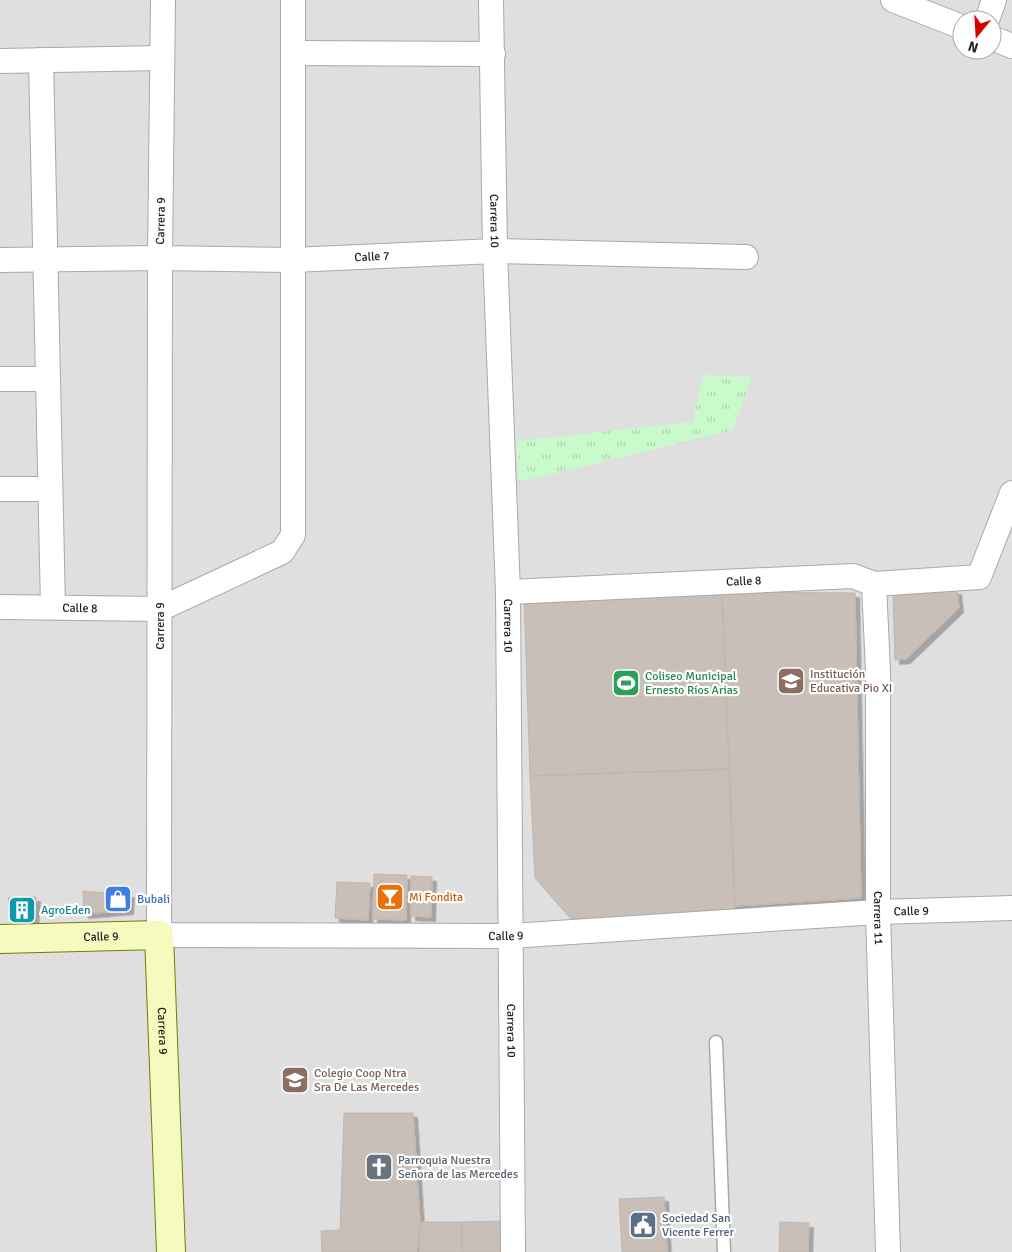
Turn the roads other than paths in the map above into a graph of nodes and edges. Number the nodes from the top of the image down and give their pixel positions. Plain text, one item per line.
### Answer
1 (163, 0) edge
2 (293, 0) edge
3 (491, 0) edge
4 (893, 0) edge
5 (952, 22) edge
6 (293, 53) junction
7 (493, 54) junction
8 (162, 58) junction
9 (42, 60) junction
10 (0, 61) edge
11 (496, 251) junction
12 (746, 257) dead end
13 (160, 258) junction
14 (0, 260) edge
15 (46, 260) junction
16 (292, 260) junction
17 (48, 378) junction
18 (0, 379) edge
19 (0, 489) edge
20 (50, 489) junction
21 (1012, 493) edge
22 (874, 584) junction
23 (508, 592) junction
24 (0, 607) edge
25 (53, 607) junction
26 (160, 609) junction
27 (1012, 908) edge
28 (878, 912) junction
29 (160, 935) junction
30 (511, 936) junction
31 (0, 939) edge
32 (716, 1042) dead end
33 (171, 1252) edge
34 (513, 1252) edge
35 (724, 1252) edge
36 (888, 1252) edge

1 - 8 street, Carrera 9
2 - 6 street
3 - 7 street, Carrera 10
4 - 5 street
6 - 7 street
6 - 16 street
7 - 11 street, Carrera 10
8 - 9 street
8 - 13 street, Carrera 9
9 - 10 street
9 - 15 street
11 - 12 street, Calle 7
11 - 16 street, Calle 7
11 - 23 street, Carrera 10
13 - 15 street, Calle 7
13 - 16 street, Calle 7
13 - 26 street, Carrera 9
14 - 15 street, Calle 7
15 - 17 street
16 - 26 street
17 - 18 street
17 - 20 street
19 - 20 street
20 - 25 street
21 - 22 street, Calle 8
22 - 23 street, Calle 8
22 - 28 street, Carrera 11
23 - 30 street, Carrera 10
24 - 25 street, Calle 8
25 - 26 street, Calle 8
26 - 29 street, Carrera 9
27 - 28 street, Calle 9
28 - 30 street, Calle 9
28 - 36 street, Carrera 11
29 - 30 street, Calle 9
29 - 31 main road, Calle 9
29 - 33 main road, Carrera 9
30 - 34 street, Carrera 10
32 - 35 lane

